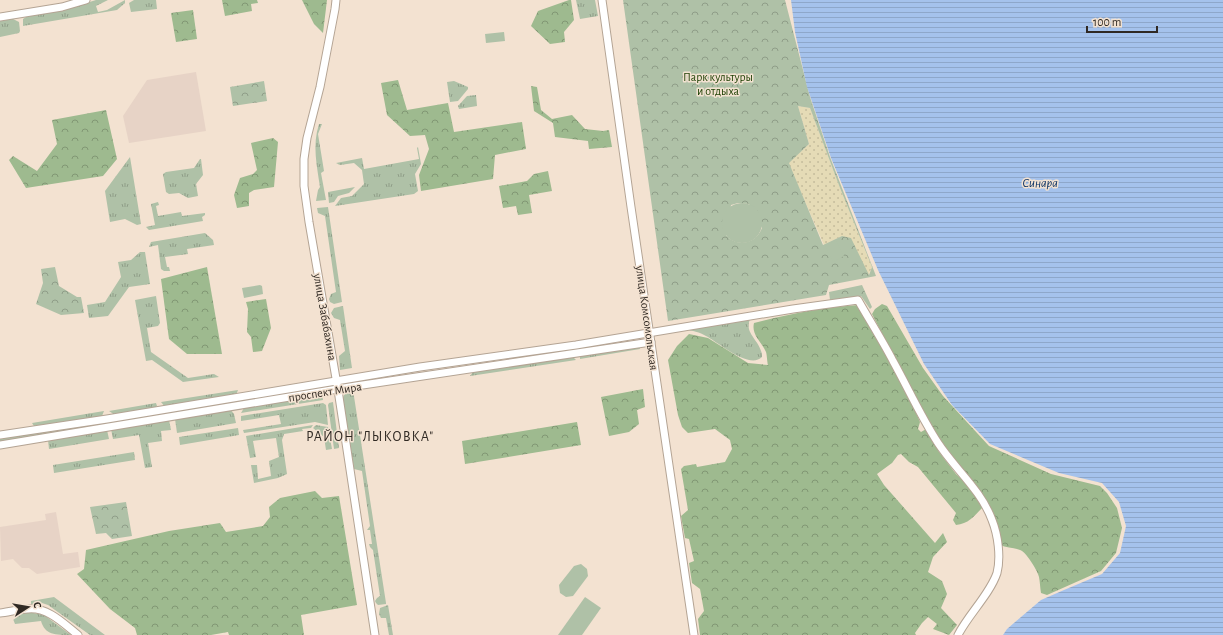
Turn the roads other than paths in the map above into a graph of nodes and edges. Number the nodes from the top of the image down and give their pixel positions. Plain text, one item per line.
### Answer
1 (86, 0) edge
2 (336, 0) edge
3 (602, 0) edge
4 (0, 17) edge
5 (650, 333) junction
6 (651, 342) junction
7 (576, 345) junction
8 (577, 353) junction
9 (478, 358) junction
10 (420, 368) junction
11 (480, 368) junction
12 (422, 376) junction
13 (336, 381) junction
14 (338, 390) junction
15 (107, 419) junction
16 (109, 427) junction
17 (0, 435) edge
18 (0, 445) edge
19 (0, 613) edge
20 (78, 635) edge
21 (375, 635) edge
22 (694, 635) edge
23 (958, 635) edge

1 - 4 street
2 - 13 street, улица Забабахина
3 - 5 street, улица Комсомольская
5 - 6 street, улица Комсомольская
5 - 7 street, проспект Мира
5 - 23 street, проспект Мира
6 - 8 street, проспект Мира
6 - 22 street, улица Комсомольская
7 - 8 street
7 - 9 street, проспект Мира
8 - 11 street, проспект Мира
9 - 10 street, проспект Мира
9 - 11 street
10 - 12 street
10 - 13 street, проспект Мира
11 - 12 street, проспект Мира
12 - 14 street, проспект Мира
13 - 14 street, улица Забабахина
13 - 15 street, проспект Мира
14 - 16 street, проспект Мира
14 - 21 street, улица Забабахина
15 - 16 street
15 - 17 street, проспект Мира
16 - 18 street, проспект Мира
19 - 20 street

